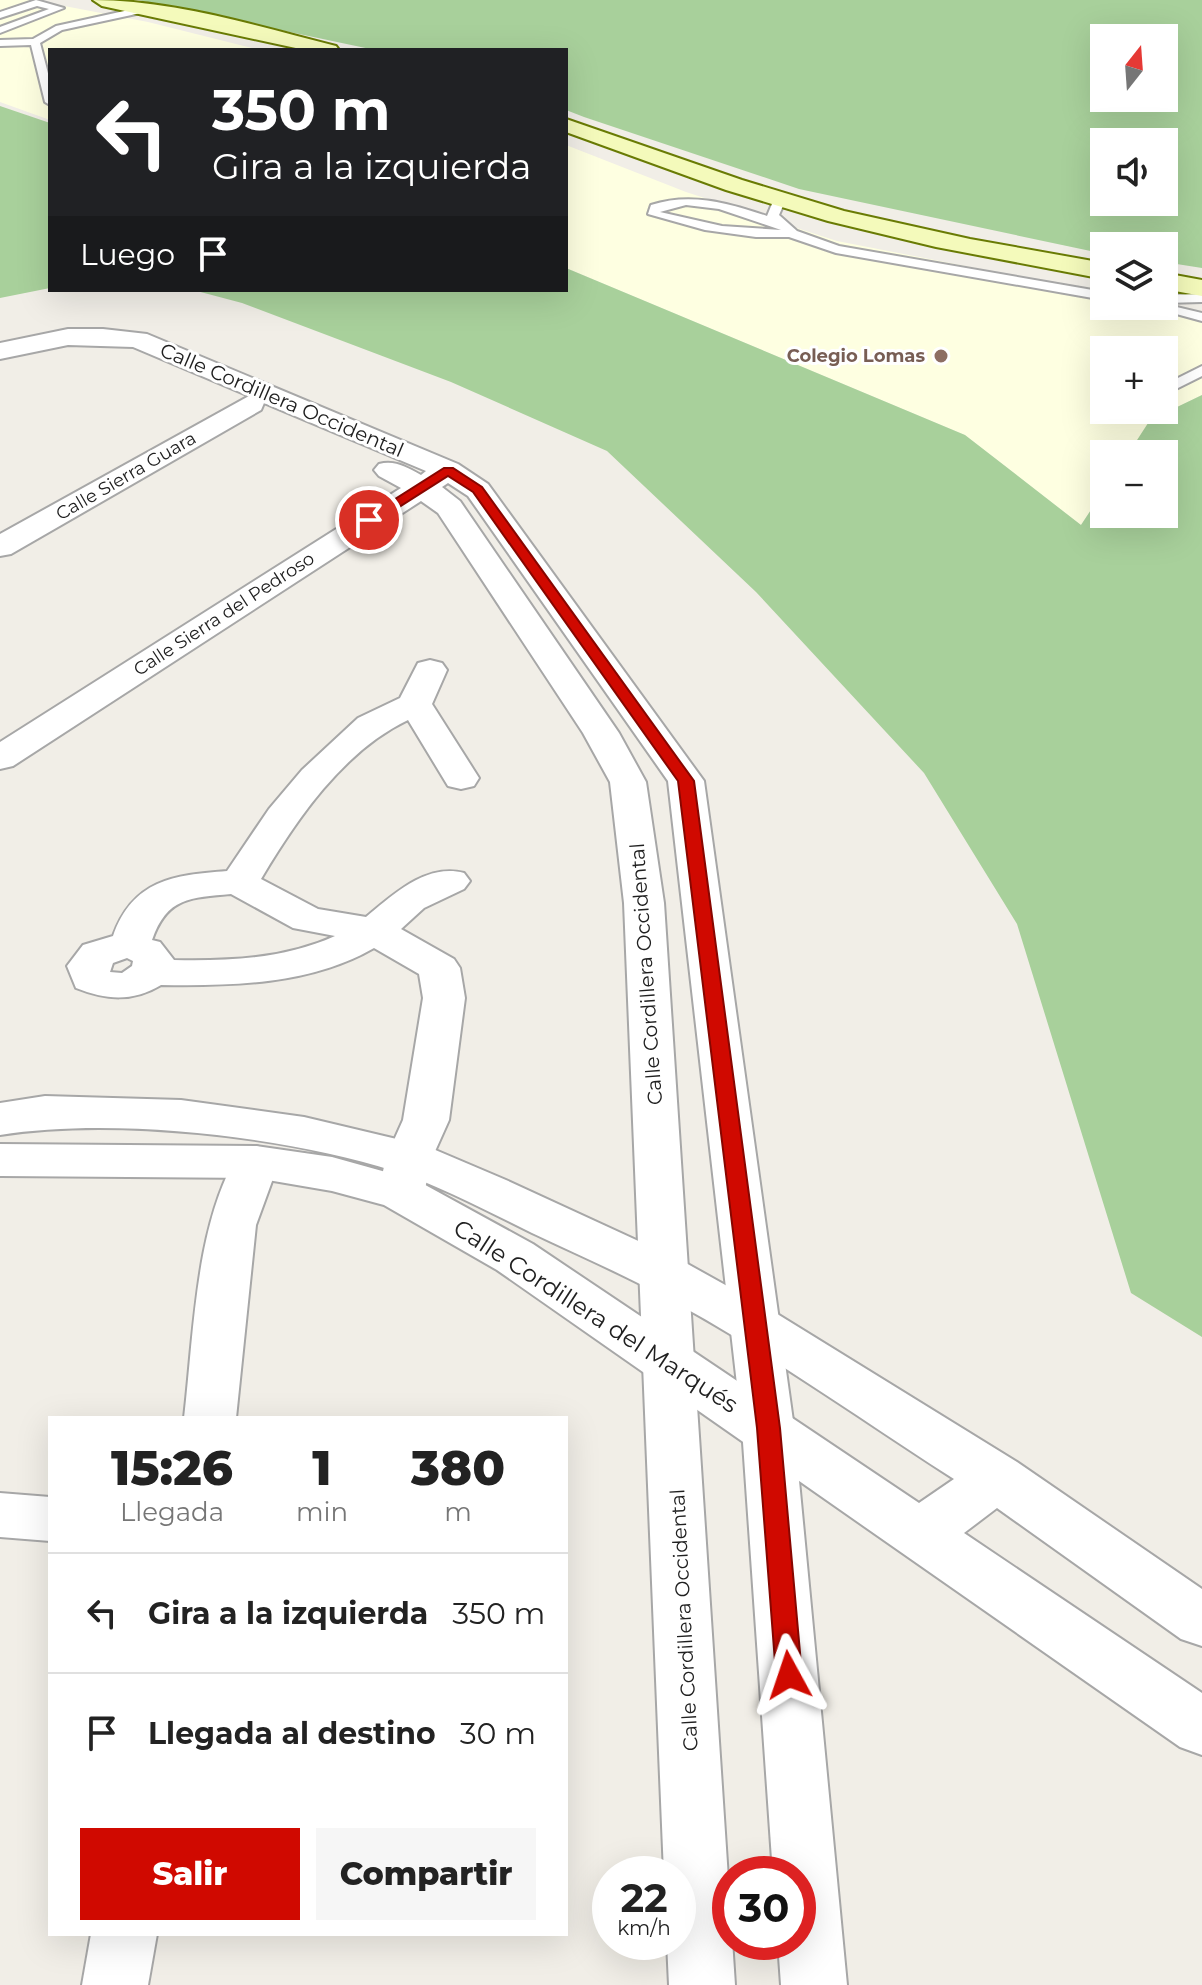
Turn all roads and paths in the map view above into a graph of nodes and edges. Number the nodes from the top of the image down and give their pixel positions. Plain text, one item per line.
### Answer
1 (23, 0) edge
2 (102, 0) edge
3 (36, 3) junction
4 (147, 9) junction
5 (0, 15) edge
6 (0, 30) edge
7 (38, 40) junction
8 (0, 43) edge
9 (320, 48) edge
10 (48, 92) edge
11 (568, 126) edge
12 (780, 199) junction
13 (787, 229) junction
14 (1090, 268) edge
15 (1178, 284) edge
16 (1202, 288) edge
17 (1090, 294) edge
18 (1202, 298) edge
19 (1178, 299) edge
20 (1178, 312) edge
21 (1202, 317) edge
22 (0, 351) edge
23 (1202, 370) edge
24 (26, 371) dead end
25 (1178, 383) edge
26 (251, 404) junction
27 (435, 478) junction
28 (0, 547) edge
29 (0, 758) edge
30 (461, 778) dead end
31 (686, 781) junction
32 (628, 782) junction
33 (240, 881) junction
34 (450, 881) dead end
35 (374, 931) junction
36 (0, 1119) edge
37 (0, 1160) edge
38 (256, 1162) junction
39 (405, 1175) junction
40 (666, 1275) junction
41 (755, 1326) junction
42 (671, 1366) junction
43 (210, 1416) edge
44 (768, 1428) junction
45 (997, 1478) junction
46 (0, 1515) edge
47 (48, 1519) edge
48 (921, 1533) junction
49 (1202, 1621) edge
50 (1202, 1727) edge
51 (124, 1936) edge
52 (115, 1985) edge
53 (702, 1985) edge
54 (814, 1985) edge

1 - 3 lane
2 - 4 main road
3 - 5 lane
3 - 6 lane
4 - 7 lane
4 - 9 main road
6 - 7 lane
7 - 8 lane
7 - 10 lane
11 - 12 main road
12 - 13 lane
12 - 14 main road
13 - 13 lane
13 - 17 lane
15 - 16 main road
18 - 19 lane
20 - 21 lane
22 - 27 street, Calle Cordillera Occidental
23 - 25 lane
24 - 26 street, Calle Cordillera Occidental
26 - 27 street, Calle Cordillera Occidental
26 - 28 street, Calle Sierra Guara
27 - 29 street, Calle Sierra del Pedroso
27 - 31 street, Calle Cordillera Occidental
27 - 32 street, Calle Cordillera Occidental
30 - 33 street
31 - 32 street
31 - 41 street, Calle Cordillera Occidental
32 - 40 street, Calle Cordillera Occidental
33 - 35 street
33 - 35 street
34 - 35 street
35 - 39 street
36 - 39 street, Calle Cordillera del Marqués
37 - 38 street, Calle Cordillera del Marqués
38 - 39 street, Calle Cordillera del Marqués
38 - 43 street
39 - 40 street, Calle Cordillera del Marqués
39 - 42 street, Calle Cordillera del Marqués
40 - 41 street, Calle Cordillera del Marqués
40 - 42 street, Calle Cordillera Occidental
41 - 44 street, Calle Cordillera Occidental
41 - 45 street, Calle Cordillera del Marqués
42 - 44 street, Calle Cordillera del Marqués
42 - 53 street, Calle Cordillera Occidental
44 - 48 street, Calle Cordillera del Marqués
44 - 54 street, Calle Cordillera Occidental
45 - 48 street
45 - 49 street, Calle Cordillera del Marqués
46 - 47 street
48 - 50 street, Calle Cordillera del Marqués
51 - 52 street

